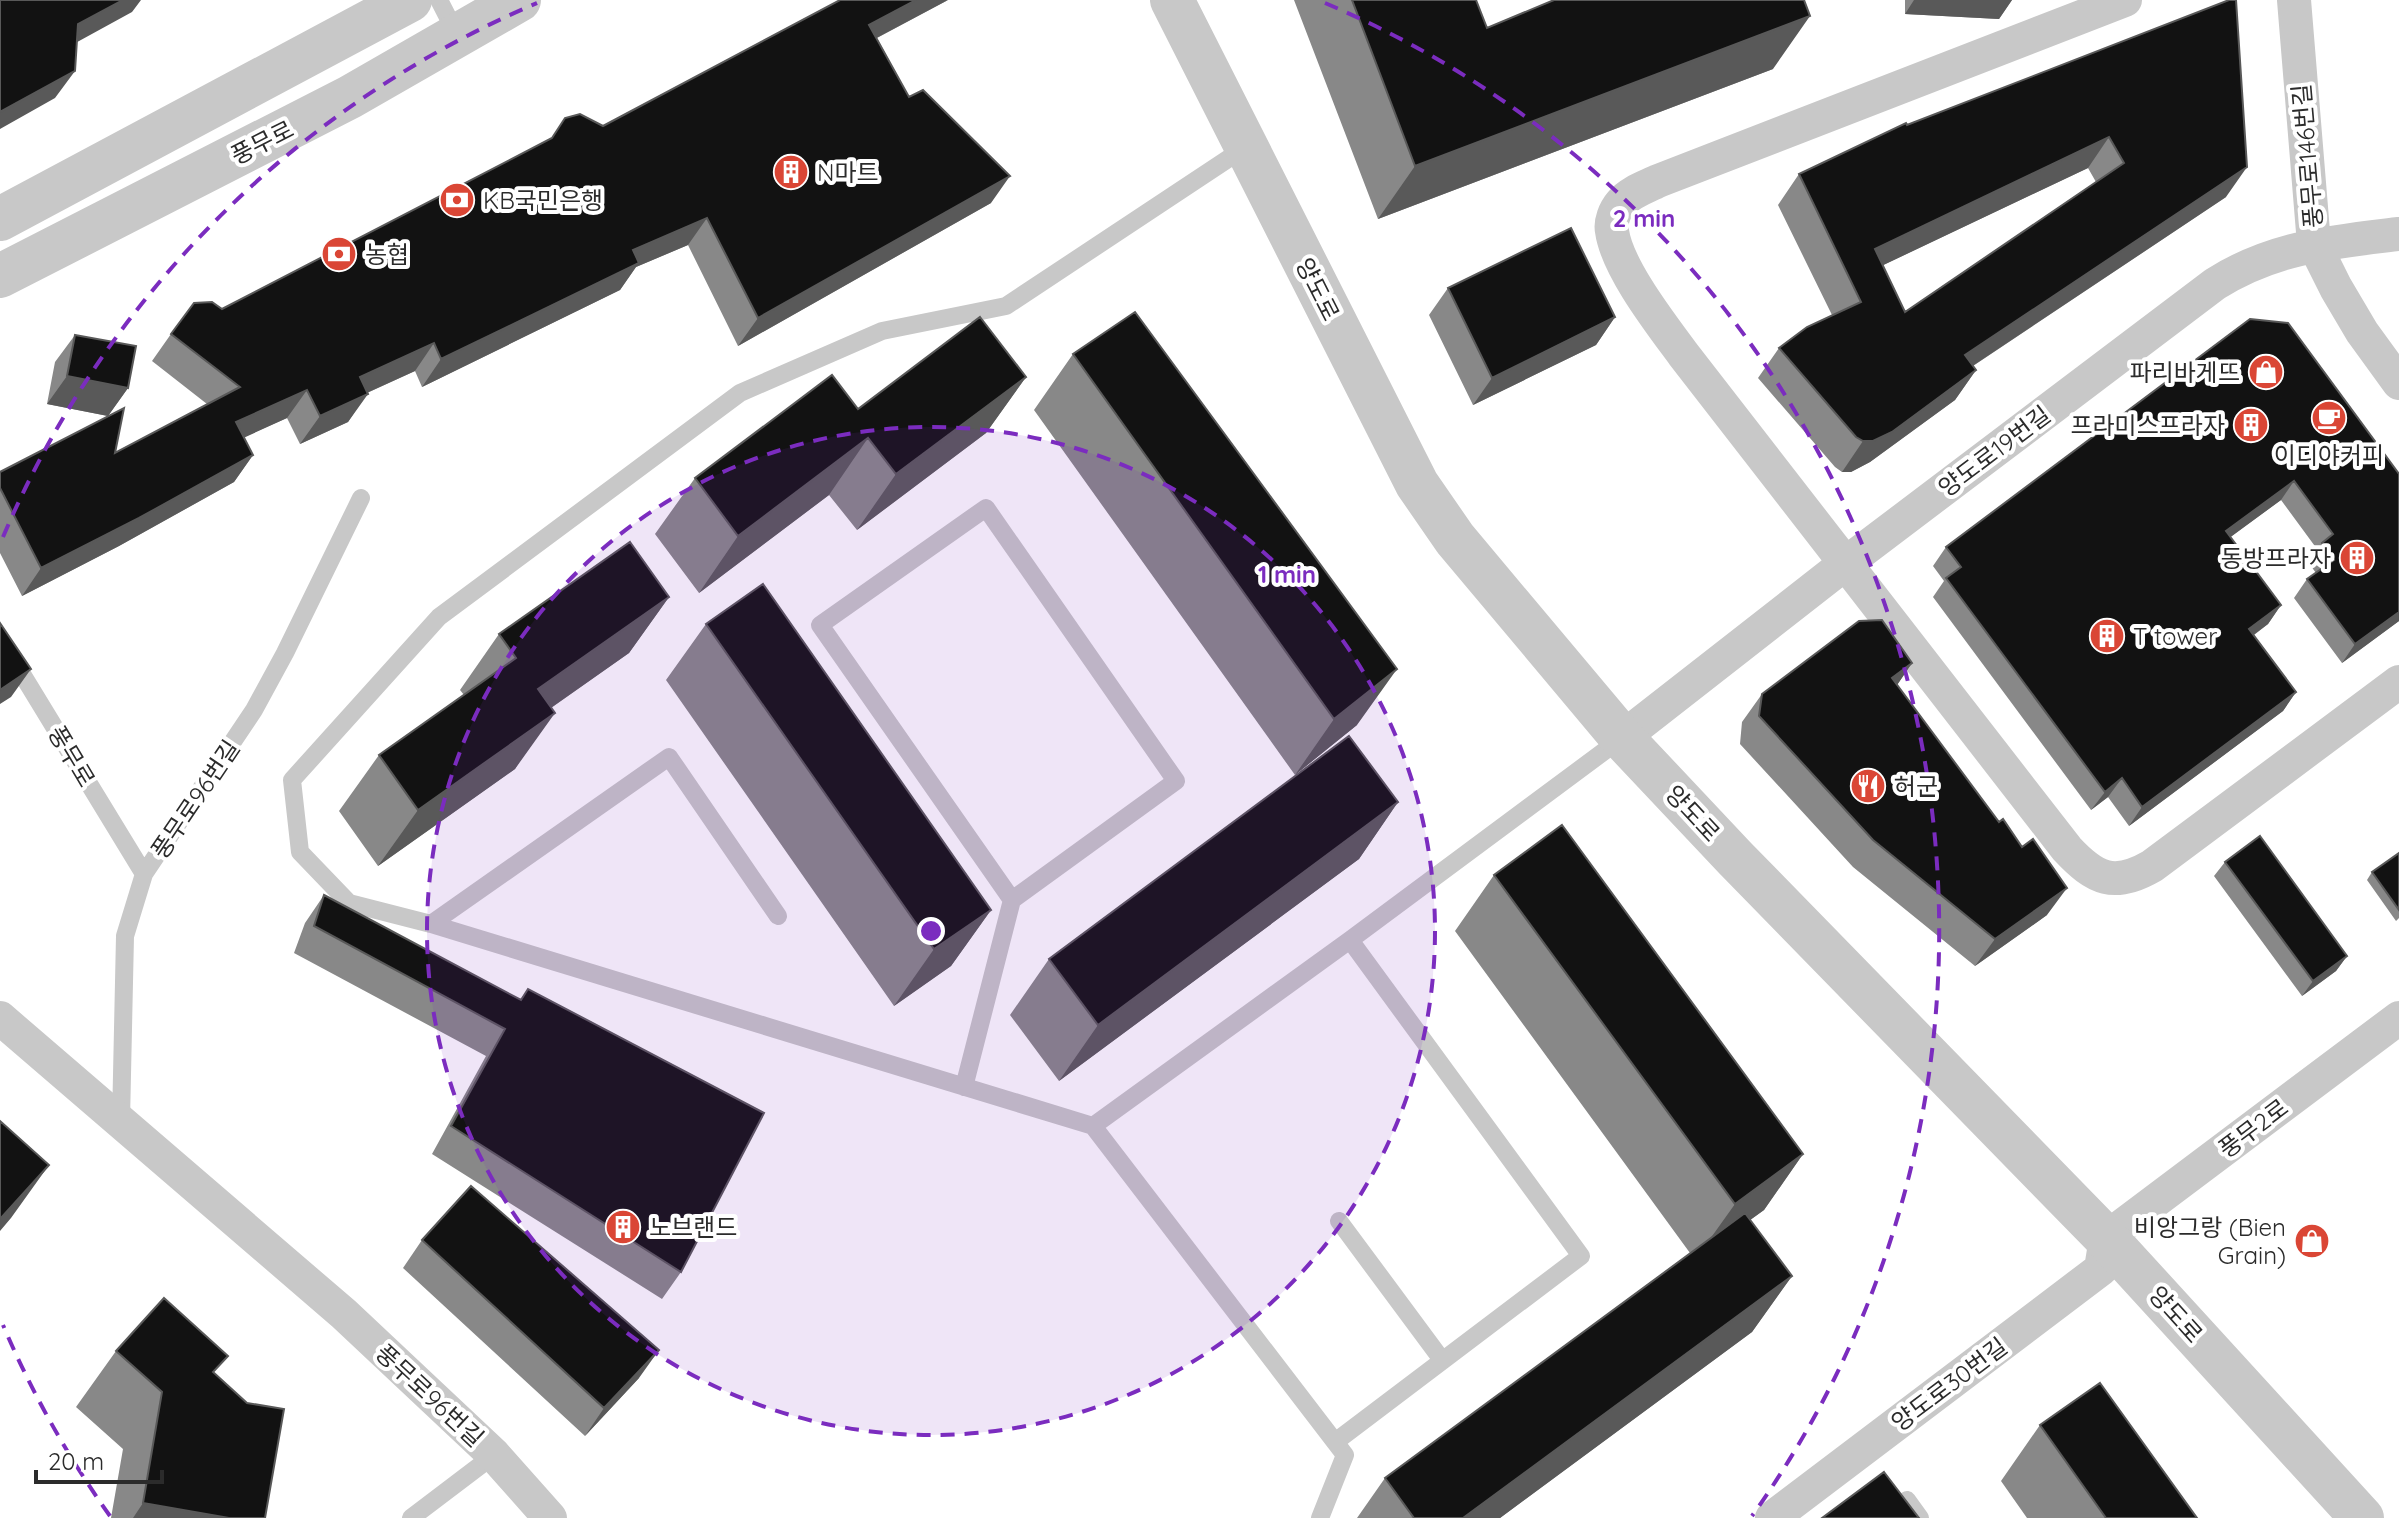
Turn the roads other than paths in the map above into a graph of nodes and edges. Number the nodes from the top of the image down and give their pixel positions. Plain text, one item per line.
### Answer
1 (410, 0) edge
2 (519, 0) edge
3 (1145, 0) edge
4 (1172, 0) edge
5 (2125, 0) edge
6 (2294, 0) edge
7 (448, 18) edge
8 (1235, 154) junction
9 (0, 219) edge
10 (2399, 234) edge
11 (2314, 244) junction
12 (0, 276) edge
13 (2399, 383) edge
14 (361, 498) dead end
15 (1846, 563) junction
16 (0, 638) edge
17 (2399, 682) edge
18 (1613, 745) junction
19 (144, 874) junction
20 (1012, 900) junction
21 (778, 916) dead end
22 (431, 924) junction
23 (1350, 940) junction
24 (0, 1018) edge
25 (2399, 1018) edge
26 (964, 1087) junction
27 (121, 1124) junction
28 (1093, 1126) junction
29 (1339, 1221) dead end
30 (2104, 1253) junction
31 (1442, 1360) junction
32 (1335, 1442) junction
33 (494, 1455) junction
34 (1907, 1500) edge
35 (411, 1518) edge
36 (550, 1518) edge
37 (1320, 1518) edge
38 (1772, 1518) edge
39 (1920, 1518) edge
40 (2325, 1518) edge
41 (2362, 1518) edge

1 - 9 street
2 - 7 street, 풍무로
3 - 8 street, 양도로
4 - 8 street, 양도로
5 - 15 street
6 - 11 street, 풍무로146번길
7 - 12 street, 풍무로
8 - 18 street, 양도로
8 - 22 lane
10 - 11 street, 양도로19번길
11 - 13 street, 풍무로146번길
11 - 15 street, 양도로19번길
14 - 19 lane, 풍무로96번길
15 - 17 street
15 - 18 street, 양도로19번길
16 - 19 lane, 풍무로
18 - 23 lane
18 - 30 street, 양도로
19 - 27 lane, 풍무로96번길
20 - 20 lane
20 - 26 lane
21 - 22 lane
22 - 26 lane
23 - 28 lane
23 - 31 lane
24 - 27 street, 풍무로96번길
25 - 30 street, 풍무2로
26 - 28 lane
27 - 33 street, 풍무로96번길
28 - 32 lane
29 - 31 lane
30 - 38 street, 양도로30번길
30 - 40 street, 양도로
30 - 41 street, 양도로
31 - 32 lane
32 - 37 lane
33 - 35 lane
33 - 36 street, 풍무로96번길
34 - 39 lane

